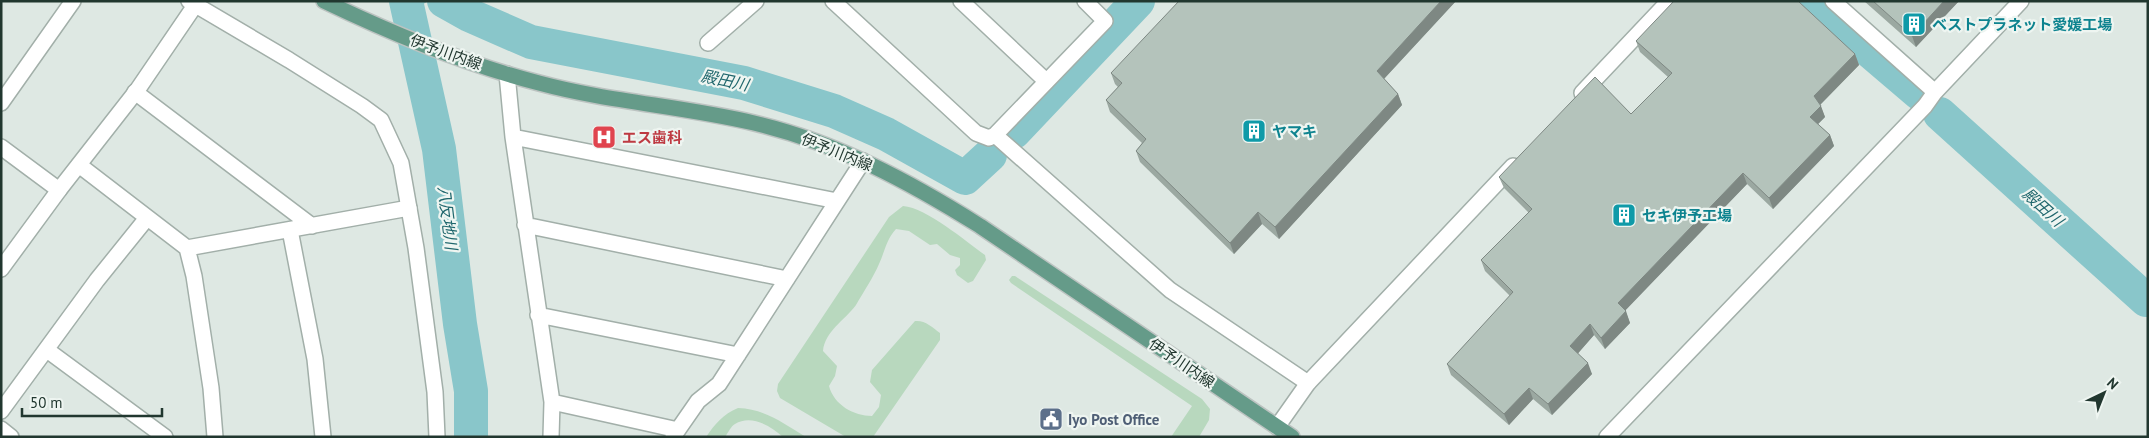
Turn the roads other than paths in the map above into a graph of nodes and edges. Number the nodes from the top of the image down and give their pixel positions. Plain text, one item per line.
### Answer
1 (73, 1) edge
2 (324, 1) edge
3 (756, 1) edge
4 (833, 1) edge
5 (961, 1) edge
6 (1085, 1) edge
7 (1669, 1) edge
8 (1832, 1) edge
9 (2020, 1) edge
10 (193, 2) edge
11 (708, 43) dead end
12 (507, 74) junction
13 (1046, 81) junction
14 (135, 92) junction
15 (1935, 92) junction
16 (1574, 102) edge
17 (1, 103) edge
18 (995, 135) junction
19 (512, 137) junction
20 (1, 147) edge
21 (1526, 152) edge
22 (863, 162) junction
23 (79, 165) junction
24 (59, 190) junction
25 (837, 201) junction
26 (409, 208) junction
27 (147, 218) junction
28 (525, 225) junction
29 (312, 226) junction
30 (290, 230) junction
31 (187, 248) junction
32 (1, 269) edge
33 (787, 279) junction
34 (538, 315) junction
35 (47, 350) junction
36 (738, 355) junction
37 (1308, 382) junction
38 (552, 402) junction
39 (1, 411) edge
40 (1277, 427) junction
41 (1, 429) edge
42 (676, 433) edge
43 (12, 437) edge
44 (164, 437) edge
45 (215, 437) edge
46 (323, 437) edge
47 (437, 437) edge
48 (551, 437) edge
49 (1292, 437) edge
50 (1607, 437) edge

1 - 17 street
2 - 12 main road, 伊予川内線
3 - 11 street
4 - 18 street
5 - 13 street
6 - 13 street
7 - 16 street
8 - 15 street
9 - 15 street
10 - 14 street
10 - 26 street
12 - 19 street
12 - 22 main road, 伊予川内線
13 - 18 street
14 - 23 street
14 - 29 street
15 - 50 street
18 - 37 street
19 - 25 street
19 - 28 street
20 - 24 street
21 - 37 street
22 - 25 street
22 - 40 main road, 伊予川内線
23 - 24 street
23 - 27 street
24 - 32 street
25 - 33 street
26 - 29 street
26 - 47 street
27 - 31 street
27 - 35 street
28 - 33 street
28 - 34 street
29 - 30 street
30 - 31 street
30 - 46 street
31 - 45 street
33 - 36 street
34 - 36 street
34 - 38 street
35 - 39 street
35 - 44 street
36 - 42 street
37 - 40 street
38 - 42 street
38 - 48 street
40 - 49 main road, 伊予川内線
41 - 43 street

